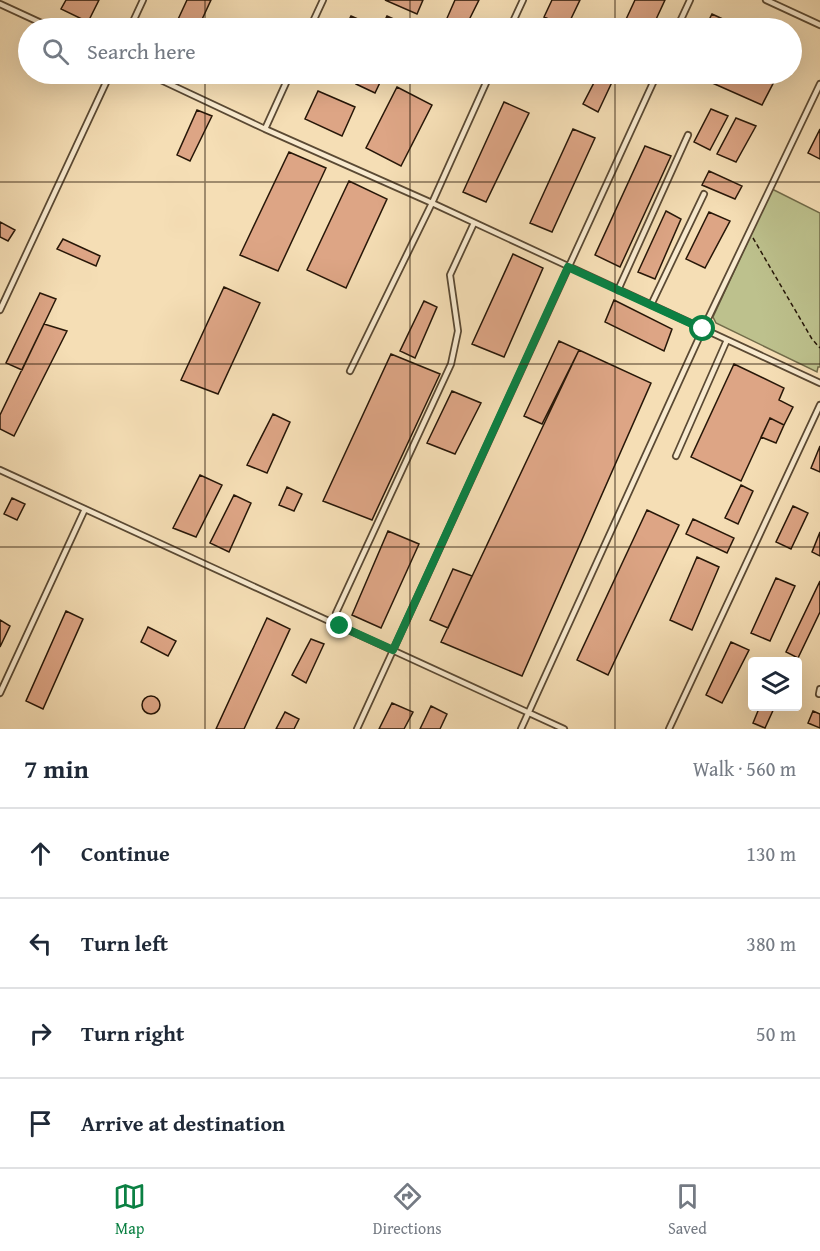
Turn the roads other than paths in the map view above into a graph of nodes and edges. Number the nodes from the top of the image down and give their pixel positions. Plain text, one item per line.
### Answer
1 (143, 0) edge
2 (323, 0) edge
3 (523, 0) edge
4 (690, 0) edge
5 (766, 0) edge
6 (0, 4) edge
7 (30, 18) edge
8 (135, 18) edge
9 (315, 18) edge
10 (515, 18) edge
11 (682, 18) edge
12 (820, 25) edge
13 (105, 84) edge
14 (169, 84) edge
15 (285, 84) edge
16 (486, 84) edge
17 (652, 84) edge
18 (820, 84) edge
19 (265, 129) junction
20 (688, 135) dead end
21 (704, 194) dead end
22 (432, 203) junction
23 (474, 223) junction
24 (568, 267) junction
25 (618, 290) junction
26 (651, 305) junction
27 (0, 310) edge
28 (703, 329) junction
29 (727, 340) junction
30 (350, 371) dead end
31 (820, 383) edge
32 (820, 405) edge
33 (676, 456) dead end
34 (0, 470) edge
35 (85, 509) junction
36 (336, 612) dead end
37 (393, 650) junction
38 (0, 693) edge
39 (529, 713) junction
40 (357, 729) edge
41 (521, 729) edge
42 (564, 729) edge
43 (669, 729) edge

1 - 8 lane
2 - 9 lane
3 - 10 lane
4 - 11 lane
5 - 12 lane
6 - 7 lane
13 - 27 lane
14 - 19 lane
15 - 19 lane
16 - 22 lane
17 - 24 lane
18 - 28 lane
19 - 22 lane
20 - 25 lane
21 - 26 lane
22 - 23 lane
22 - 30 lane
23 - 24 lane
23 - 36 lane
24 - 25 lane
24 - 37 lane
25 - 26 lane
26 - 28 lane
28 - 29 lane
28 - 39 lane
29 - 31 lane
29 - 33 lane
32 - 43 lane
34 - 35 lane
35 - 37 lane
35 - 38 lane
37 - 39 lane
37 - 40 lane
39 - 41 lane
39 - 42 lane

